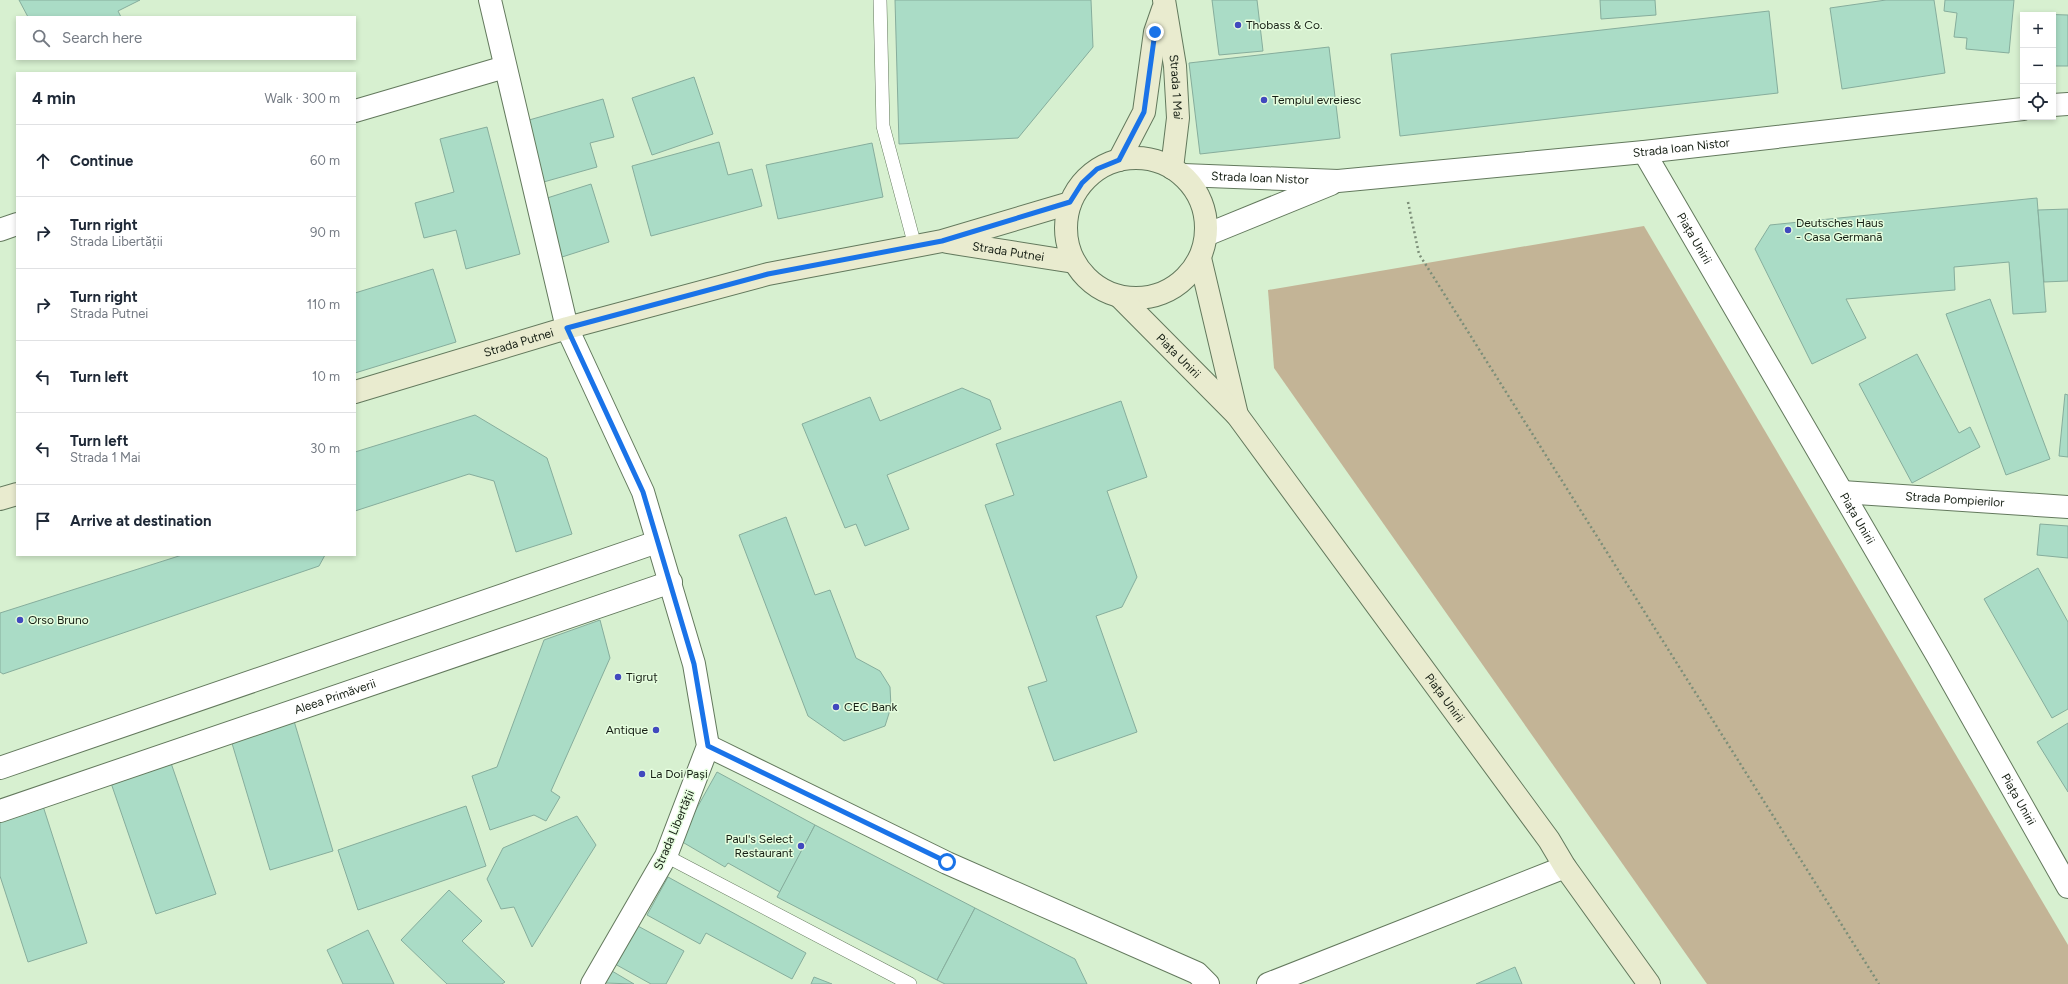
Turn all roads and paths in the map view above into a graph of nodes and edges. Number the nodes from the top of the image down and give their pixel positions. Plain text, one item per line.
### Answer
1 (490, 0) edge
2 (880, 0) edge
3 (1164, 3) edge
4 (505, 67) junction
5 (2068, 104) edge
6 (2056, 105) edge
7 (2020, 109) edge
8 (356, 111) edge
9 (1644, 152) junction
10 (1119, 160) junction
11 (1177, 172) junction
12 (1402, 174) junction
13 (1338, 181) junction
14 (1070, 202) junction
15 (16, 224) edge
16 (0, 230) edge
17 (1206, 235) junction
18 (942, 241) junction
19 (915, 246) junction
20 (1200, 258) junction
21 (1074, 262) junction
22 (1120, 297) junction
23 (567, 328) junction
24 (356, 392) edge
25 (1237, 415) junction
26 (1842, 492) junction
27 (16, 494) edge
28 (0, 499) edge
29 (2068, 507) edge
30 (657, 542) junction
31 (671, 582) junction
32 (708, 746) junction
33 (0, 768) edge
34 (0, 811) edge
35 (666, 856) junction
36 (1565, 867) junction
37 (2068, 887) edge
38 (592, 984) edge
39 (910, 984) edge
40 (1208, 984) edge
41 (1268, 984) edge
42 (1649, 984) edge
43 (1879, 984) edge

1 - 4 street
2 - 19 lane
3 - 10 main road, Strada 1 Mai
3 - 11 main road, Strada 1 Mai
4 - 8 street
4 - 23 street
5 - 6 street
7 - 9 street, Strada Ioan Nistor
9 - 12 street, Strada Ioan Nistor
9 - 26 street, Piața Unirii
10 - 11 main road
10 - 14 main road
11 - 13 street, Strada Ioan Nistor
11 - 17 main road
12 - 13 street, Strada Ioan Nistor
12 - 43 path
13 - 17 street, Strada Ioan Nistor
14 - 18 main road, Strada Putnei
14 - 21 main road
15 - 16 street
17 - 20 main road
18 - 19 main road, Strada Putnei
18 - 21 main road, Strada Putnei
19 - 23 main road, Strada Putnei
20 - 22 main road
20 - 25 main road, Piața Unirii
21 - 22 main road
22 - 25 main road, Piața Unirii
23 - 24 main road, Strada Putnei
23 - 30 street
25 - 36 main road, Piața Unirii
26 - 29 street, Strada Pompierilor
26 - 37 street, Piața Unirii
27 - 28 main road
30 - 31 street
30 - 33 street
31 - 32 street
31 - 34 street, Aleea Primăverii
32 - 35 street, Strada Libertății
32 - 40 street
35 - 38 street, Strada Libertății
35 - 39 lane
36 - 41 street
36 - 42 main road, Piața Unirii

